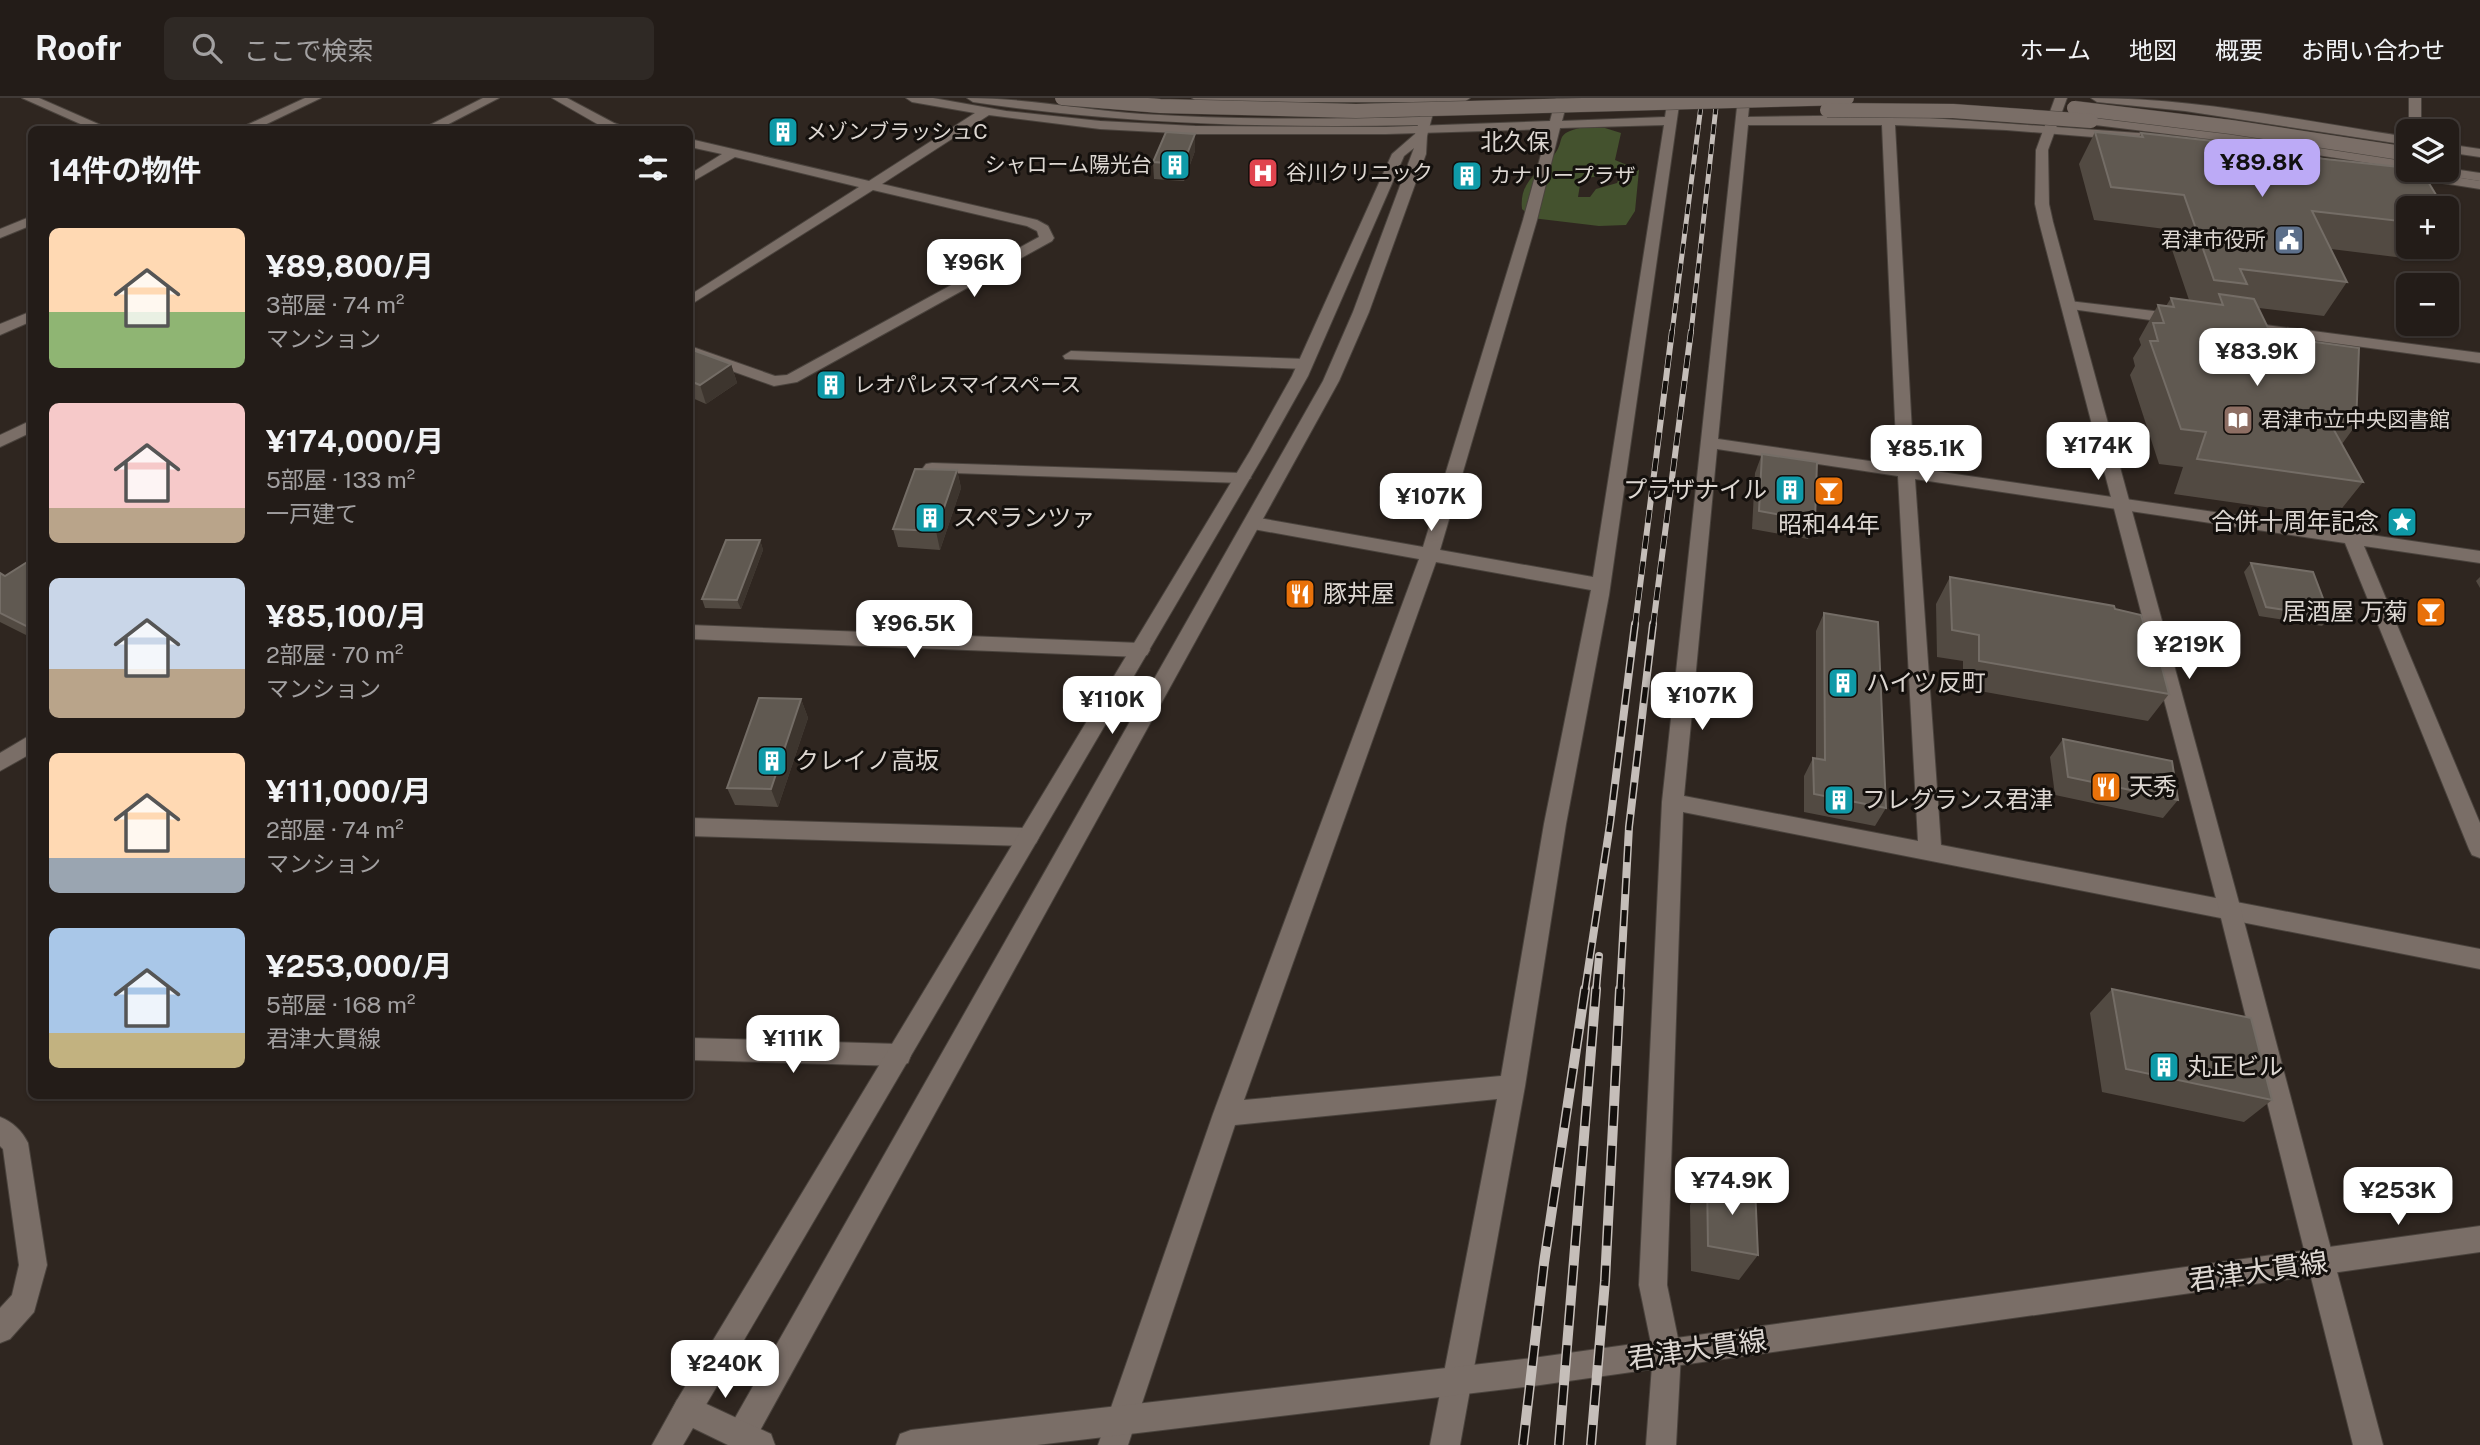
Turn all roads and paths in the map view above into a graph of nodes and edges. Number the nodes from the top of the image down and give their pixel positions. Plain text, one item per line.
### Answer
1 (28, 98) edge
2 (313, 98) edge
3 (493, 98) edge
4 (558, 98) edge
5 (912, 98) edge
6 (973, 98) edge
7 (1062, 98) edge
8 (1198, 98) edge
9 (1464, 98) edge
10 (1562, 98) edge
11 (1674, 98) edge
12 (1744, 98) edge
13 (1847, 98) edge
14 (1876, 98) edge
15 (2061, 98) edge
16 (2097, 98) edge
17 (2415, 98) edge
18 (1431, 99) edge
19 (985, 112) junction
20 (2415, 119) edge
21 (1888, 120) junction
22 (1671, 121) junction
23 (1740, 121) junction
24 (1556, 124) junction
25 (96, 126) edge
26 (251, 126) edge
27 (434, 126) edge
28 (603, 126) edge
29 (2051, 127) junction
30 (1421, 133) junction
31 (2396, 139) edge
32 (693, 144) edge
33 (2459, 150) edge
34 (735, 152) junction
35 (2396, 152) edge
36 (2480, 153) edge
37 (2459, 162) edge
38 (2396, 163) edge
39 (2480, 166) edge
40 (2459, 174) edge
41 (693, 177) edge
42 (2480, 177) edge
43 (874, 186) junction
44 (2480, 186) edge
45 (0, 218) edge
46 (25, 223) edge
47 (0, 234) edge
48 (693, 298) edge
49 (2069, 305) junction
50 (28, 317) edge
51 (2196, 321) edge
52 (2222, 324) edge
53 (0, 330) edge
54 (693, 352) edge
55 (1071, 356) dead end
56 (2480, 358) edge
57 (1305, 364) junction
58 (28, 427) edge
59 (0, 442) edge
60 (1711, 443) junction
61 (932, 468) edge
62 (1906, 472) junction
63 (1242, 478) junction
64 (2120, 505) junction
65 (1253, 523) junction
66 (2352, 538) junction
67 (1430, 553) junction
68 (2480, 557) edge
69 (1601, 585) junction
70 (693, 632) edge
71 (1140, 650) junction
72 (28, 745) edge
73 (0, 764) edge
74 (1673, 802) junction
75 (693, 827) edge
76 (1028, 837) junction
77 (2480, 849) edge
78 (1930, 852) junction
79 (2230, 910) junction
80 (2480, 958) edge
81 (693, 1049) edge
82 (899, 1055) junction
83 (1512, 1086) junction
84 (1226, 1114) junction
85 (0, 1129) edge
86 (2480, 1239) edge
87 (2323, 1262) junction
88 (0, 1329) edge
89 (1667, 1353) junction
90 (1459, 1380) junction
91 (687, 1410) junction
92 (1116, 1434) edge
93 (746, 1442) edge
94 (667, 1445) edge
95 (911, 1445) edge
96 (1445, 1445) edge
97 (1661, 1445) edge
98 (2368, 1445) edge

1 - 25 street
2 - 26 street
3 - 27 street
4 - 28 street
5 - 19 street
6 - 38 street, bridge
7 - 13 street, bridge
8 - 18 street
9 - 18 street
10 - 24 street
11 - 22 street
12 - 23 street
14 - 35 street, bridge
15 - 29 street
16 - 31 street
17 - 20 street
18 - 30 street
19 - 30 street
19 - 43 street
21 - 23 street
21 - 29 street
21 - 62 street
22 - 24 street
22 - 69 street
23 - 60 street
24 - 30 street
24 - 67 street
29 - 44 street
29 - 49 street
30 - 57 street
30 - 65 street
32 - 34 street
33 - 36 street
34 - 41 street
34 - 43 street
37 - 39 street
40 - 42 street
43 - 48 street
43 - 54 street
45 - 46 street
46 - 47 street
49 - 51 street
49 - 64 street
50 - 53 street
52 - 56 street
55 - 57 street
57 - 63 street
58 - 59 street
60 - 62 street
60 - 74 street
61 - 63 street
62 - 64 street
62 - 78 street
63 - 71 street
64 - 66 street
64 - 79 street
65 - 67 street
65 - 93 street
66 - 68 street
66 - 77 street
67 - 69 street
67 - 84 street
69 - 83 street
70 - 71 street
71 - 76 street
72 - 73 street
74 - 78 street
74 - 89 street
75 - 76 street
76 - 82 street
78 - 79 street
79 - 80 street
79 - 87 street
81 - 82 street
82 - 91 street
83 - 84 street
83 - 90 street
84 - 92 street
85 - 88 street
86 - 87 street, 君津大貫線
87 - 89 street, 君津大貫線
87 - 98 street
89 - 90 street, 君津大貫線
89 - 97 street
90 - 92 street, 君津大貫線
90 - 96 street
91 - 93 street
91 - 94 street
92 - 95 street, 君津大貫線

